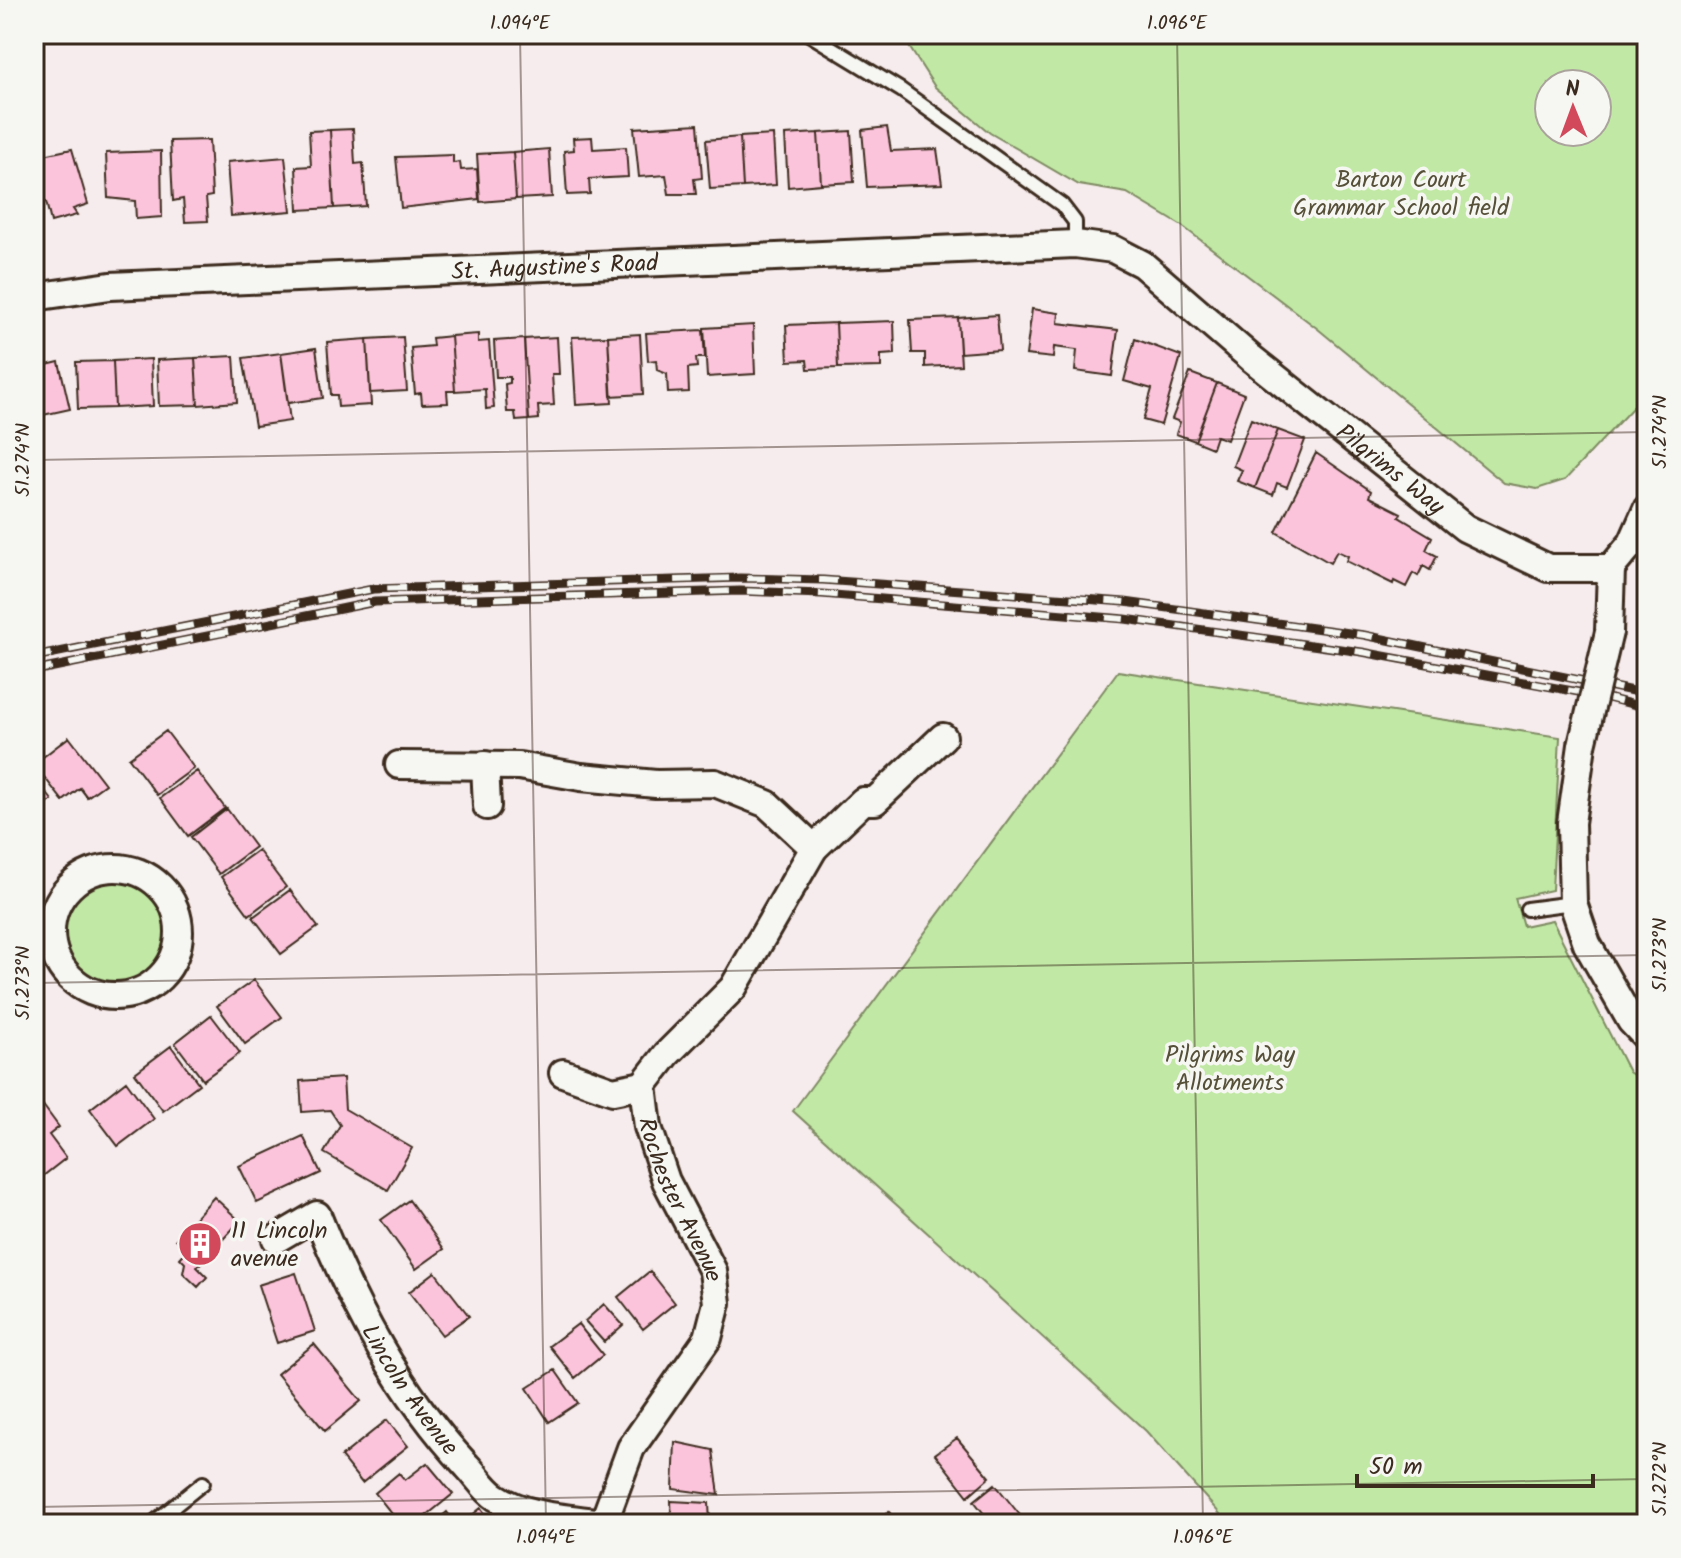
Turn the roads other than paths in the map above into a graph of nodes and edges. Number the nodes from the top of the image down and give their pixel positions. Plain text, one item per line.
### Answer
1 (809, 34) edge
2 (827, 38) edge
3 (1075, 244) junction
4 (34, 297) edge
5 (1647, 509) edge
6 (1611, 568) junction
7 (943, 737) dead end
8 (399, 765) dead end
9 (485, 765) junction
10 (487, 806) dead end
11 (814, 848) junction
12 (1573, 903) junction
13 (1527, 909) dead end
14 (44, 910) edge
15 (1647, 1038) edge
16 (563, 1073) dead end
17 (643, 1085) junction
18 (276, 1239) dead end
19 (203, 1483) dead end
20 (603, 1523) edge
21 (152, 1524) edge

1 - 2 lane
2 - 3 lane
3 - 4 street, St. Augustine's Road
3 - 6 street, Pilgrims Way
5 - 6 street
6 - 12 street, bridge
7 - 11 street, Rochester Avenue
8 - 9 street
9 - 10 street
9 - 11 street
11 - 17 street, Rochester Avenue
12 - 13 lane
12 - 15 street
14 - 14 street
16 - 17 street, Rochester Avenue
17 - 20 street, Rochester Avenue
18 - 20 street, Lincoln Avenue
19 - 21 lane

